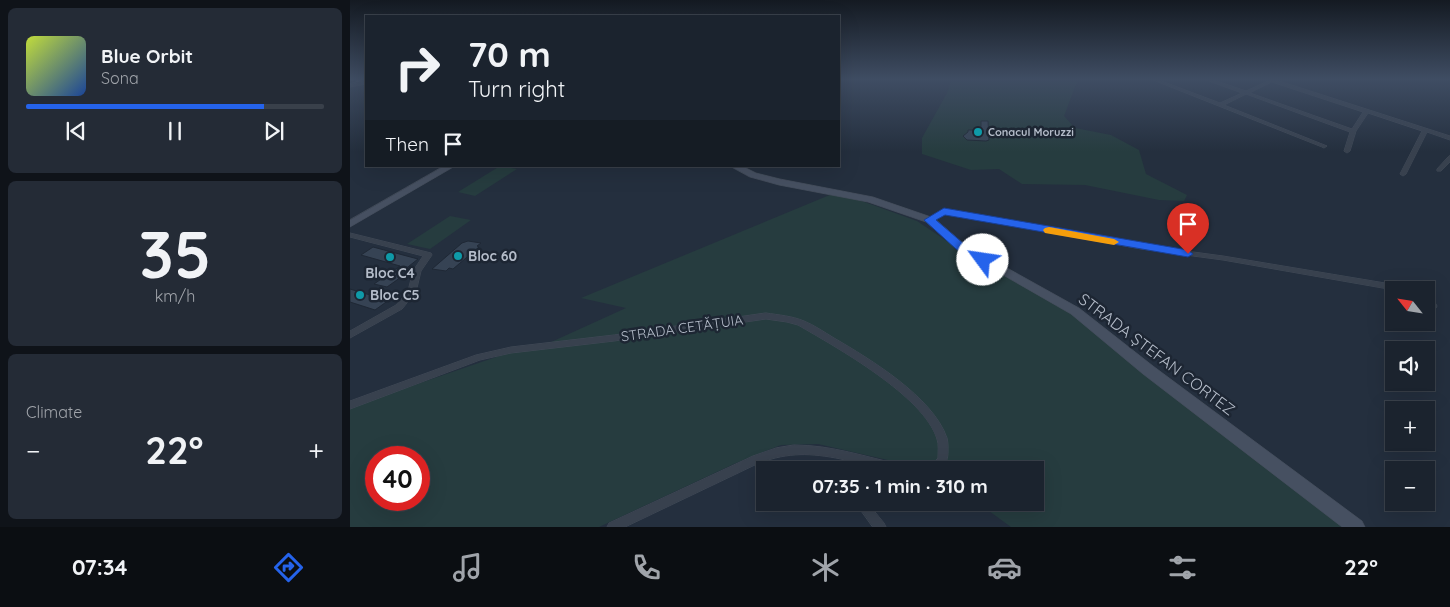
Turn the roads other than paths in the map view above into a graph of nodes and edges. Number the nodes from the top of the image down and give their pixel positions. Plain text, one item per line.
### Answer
1 (1217, 104) edge
2 (1223, 104) edge
3 (1279, 104) edge
4 (1347, 104) edge
5 (1220, 105) junction
6 (1367, 110) junction
7 (1425, 130) junction
8 (1353, 131) junction
9 (1450, 138) edge
10 (1324, 146) dead end
11 (1347, 151) dead end
12 (1450, 158) edge
13 (442, 167) edge
14 (448, 167) edge
15 (736, 167) edge
16 (1439, 170) dead end
17 (1403, 174) dead end
18 (350, 220) edge
19 (930, 220) junction
20 (350, 224) edge
21 (350, 236) edge
22 (1385, 286) edge
23 (350, 335) edge
24 (350, 405) edge
25 (851, 458) junction
26 (850, 461) edge
27 (864, 461) edge
28 (942, 461) edge
29 (867, 511) edge
30 (613, 527) edge
31 (880, 527) edge
32 (1356, 527) edge

1 - 5 street
2 - 5 street
3 - 8 street
4 - 6 street
5 - 10 street
6 - 7 street
6 - 8 street
7 - 9 street
7 - 17 street
8 - 11 street
12 - 16 street
13 - 18 street
14 - 20 street
15 - 19 street
19 - 22 street
19 - 32 street, STRADA ȘTEFAN CORTEZ
21 - 23 street
24 - 28 street, STRADA CETĂȚUIA
25 - 26 street
25 - 27 street
25 - 30 street
29 - 31 street

